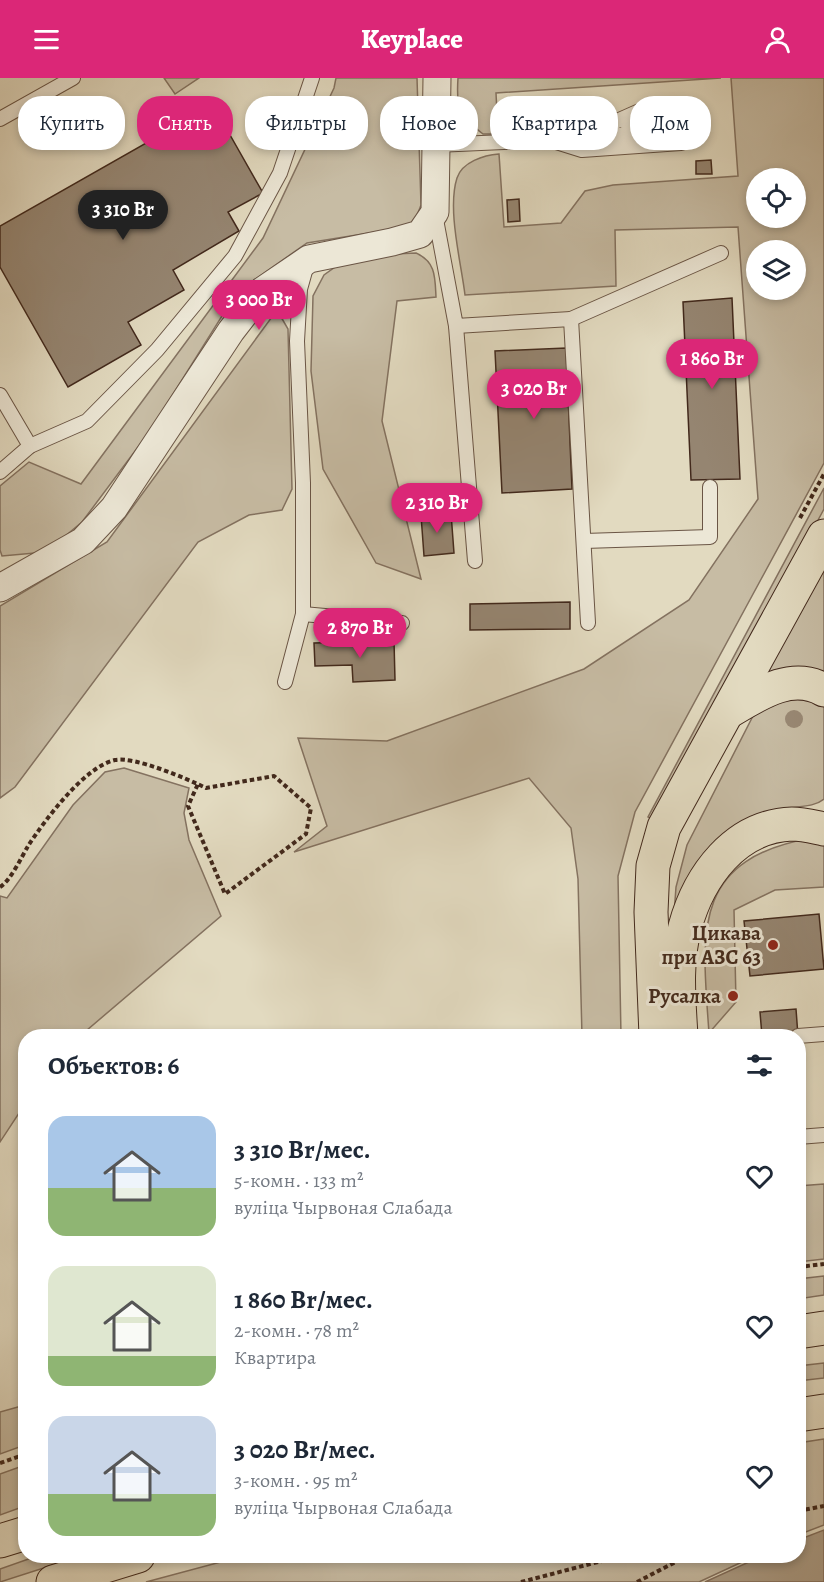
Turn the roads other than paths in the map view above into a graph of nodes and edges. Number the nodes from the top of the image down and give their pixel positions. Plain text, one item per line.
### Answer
1 (73, 78) edge
2 (312, 78) edge
3 (437, 78) edge
4 (436, 96) edge
5 (0, 119) edge
6 (435, 150) edge
7 (435, 212) junction
8 (721, 253) dead end
9 (309, 259) junction
10 (571, 319) junction
11 (456, 326) junction
12 (0, 395) edge
13 (30, 446) junction
14 (0, 472) edge
15 (710, 487) dead end
16 (824, 536) edge
17 (584, 541) junction
18 (476, 561) dead end
19 (0, 588) edge
20 (303, 614) junction
21 (402, 623) dead end
22 (588, 623) dead end
23 (285, 682) dead end
24 (824, 690) edge
25 (728, 712) junction
26 (824, 808) edge
27 (808, 826) edge
28 (656, 1029) edge
29 (681, 1029) edge
30 (824, 1034) edge
31 (806, 1035) edge
32 (824, 1135) edge
33 (806, 1136) edge
34 (824, 1329) edge
35 (806, 1331) edge
36 (824, 1412) edge
37 (806, 1414) edge
38 (18, 1535) edge
39 (0, 1541) edge
40 (115, 1563) edge
41 (53, 1582) edge

1 - 5 lane
2 - 13 lane
3 - 4 street
6 - 7 street
7 - 9 street
7 - 11 lane
8 - 10 lane
9 - 19 street
9 - 20 lane
10 - 11 lane
10 - 17 lane
11 - 18 lane
12 - 13 lane
13 - 14 lane
15 - 17 lane
16 - 25 main road
17 - 22 lane
20 - 21 lane
20 - 23 lane
24 - 25 main road
25 - 28 main road
26 - 27 main road
27 - 29 main road
30 - 31 lane
32 - 33 lane
34 - 35 main road
36 - 37 main road
38 - 39 main road
40 - 41 main road

